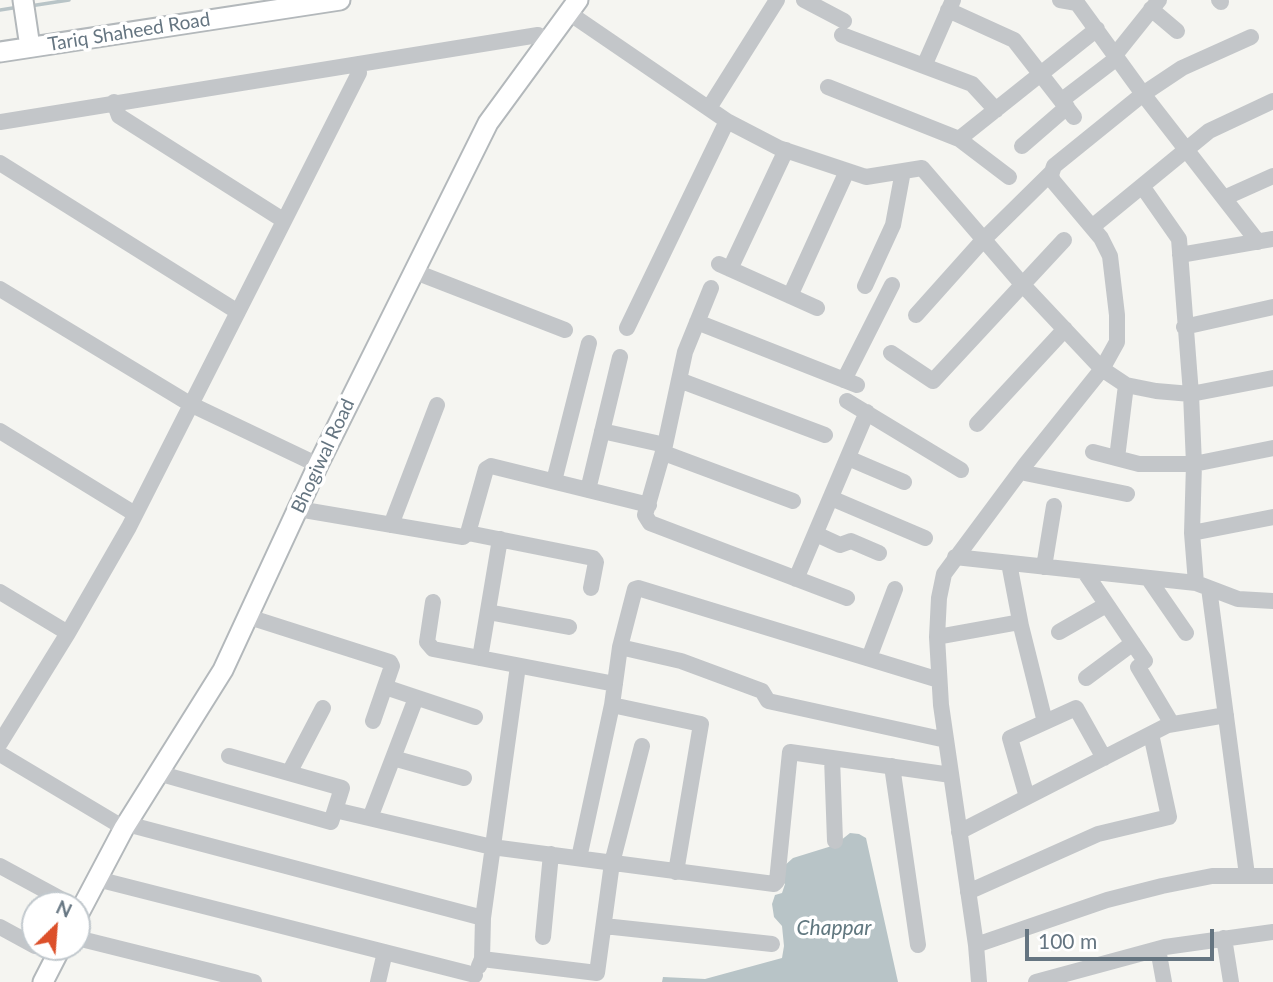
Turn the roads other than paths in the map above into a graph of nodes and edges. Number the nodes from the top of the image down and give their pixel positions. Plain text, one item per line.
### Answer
1 (23, 0) edge
2 (340, 0) edge
3 (778, 0) edge
4 (804, 0) edge
5 (1059, 0) edge
6 (1078, 1) edge
7 (1155, 4) edge
8 (951, 5) edge
9 (573, 6) edge
10 (1097, 29) junction
11 (1177, 31) dead end
12 (1251, 37) dead end
13 (29, 38) junction
14 (548, 41) junction
15 (0, 52) edge
16 (1116, 56) junction
17 (358, 64) junction
18 (924, 66) junction
19 (1042, 73) junction
20 (828, 87) dead end
21 (1143, 94) junction
22 (1273, 101) edge
23 (114, 102) junction
24 (709, 108) junction
25 (1068, 108) junction
26 (996, 110) junction
27 (727, 121) junction
28 (0, 122) edge
29 (959, 139) junction
30 (1022, 146) dead end
31 (1187, 147) junction
32 (786, 150) junction
33 (0, 163) edge
34 (847, 171) junction
35 (903, 171) junction
36 (1052, 172) junction
37 (1273, 176) edge
38 (1009, 177) dead end
39 (1142, 186) junction
40 (1224, 198) junction
41 (284, 220) junction
42 (1092, 227) junction
43 (984, 239) junction
44 (1064, 240) dead end
45 (1266, 241) edge
46 (1180, 255) junction
47 (414, 271) junction
48 (1023, 284) junction
49 (892, 285) dead end
50 (865, 286) dead end
51 (711, 288) dead end
52 (0, 289) edge
53 (790, 296) junction
54 (1273, 307) edge
55 (817, 308) dead end
56 (238, 312) junction
57 (916, 315) dead end
58 (697, 322) junction
59 (1184, 327) junction
60 (627, 328) dead end
61 (1065, 328) junction
62 (565, 330) dead end
63 (589, 343) dead end
64 (891, 353) dead end
65 (620, 358) dead end
66 (1102, 369) junction
67 (1273, 378) edge
68 (679, 380) junction
69 (1126, 385) junction
70 (1191, 394) junction
71 (847, 401) dead end
72 (190, 404) junction
73 (437, 405) dead end
74 (867, 412) junction
75 (977, 424) dead end
76 (0, 431) edge
77 (602, 431) junction
78 (825, 435) dead end
79 (1273, 448) edge
80 (664, 449) junction
81 (1093, 452) dead end
82 (848, 458) junction
83 (1117, 458) junction
84 (1194, 464) junction
85 (318, 465) junction
86 (961, 470) dead end
87 (1020, 472) junction
88 (554, 481) junction
89 (905, 482) dead end
90 (588, 489) junction
91 (1127, 494) dead end
92 (831, 498) junction
93 (793, 501) dead end
94 (649, 505) junction
95 (1054, 506) dead end
96 (298, 509) junction
97 (135, 514) junction
98 (1273, 517) edge
99 (391, 525) junction
100 (468, 533) junction
101 (1192, 533) junction
102 (816, 534) junction
103 (925, 538) dead end
104 (500, 539) junction
105 (879, 553) dead end
106 (955, 557) junction
107 (1009, 563) junction
108 (1044, 567) junction
109 (1084, 571) junction
110 (1148, 578) junction
111 (796, 579) junction
112 (1203, 586) junction
113 (591, 588) dead end
114 (895, 589) dead end
115 (0, 592) edge
116 (847, 598) dead end
117 (1273, 601) edge
118 (433, 602) dead end
119 (1107, 605) junction
120 (488, 612) junction
121 (248, 617) junction
122 (1021, 626) junction
123 (569, 627) dead end
124 (1059, 632) dead end
125 (68, 633) junction
126 (1186, 633) dead end
127 (937, 637) junction
128 (1132, 643) junction
129 (620, 648) junction
130 (480, 658) junction
131 (869, 658) junction
132 (518, 666) junction
133 (1086, 678) dead end
134 (939, 680) junction
135 (615, 684) junction
136 (386, 687) junction
137 (416, 698) junction
138 (612, 705) junction
139 (323, 708) dead end
140 (1226, 715) junction
141 (475, 717) dead end
142 (373, 721) dead end
143 (1045, 722) junction
144 (1172, 724) junction
145 (1151, 734) junction
146 (946, 740) junction
147 (0, 743) edge
148 (642, 746) dead end
149 (0, 754) edge
150 (229, 756) dead end
151 (393, 758) junction
152 (832, 758) junction
153 (1104, 758) junction
154 (892, 766) junction
155 (158, 773) junction
156 (289, 773) junction
157 (951, 775) junction
158 (464, 779) dead end
159 (1027, 797) junction
160 (335, 810) junction
161 (370, 818) junction
162 (125, 826) junction
163 (959, 832) junction
164 (835, 841) dead end
165 (492, 847) junction
166 (551, 854) junction
167 (579, 858) junction
168 (612, 863) junction
169 (0, 866) edge
170 (676, 872) junction
171 (1247, 874) junction
172 (1273, 876) edge
173 (97, 879) junction
174 (44, 891) edge
175 (89, 891) edge
176 (968, 892) junction
177 (483, 918) junction
178 (604, 926) junction
179 (0, 927) edge
180 (1273, 932) edge
181 (543, 937) dead end
182 (21, 938) edge
183 (1224, 939) junction
184 (91, 941) edge
185 (772, 944) dead end
186 (918, 945) dead end
187 (976, 945) junction
188 (1158, 949) junction
189 (385, 952) junction
190 (482, 959) junction
191 (54, 961) edge
192 (597, 978) edge
193 (475, 979) edge
194 (43, 982) edge
195 (254, 982) edge
196 (377, 982) edge
197 (979, 982) edge
198 (1036, 982) edge
199 (1164, 982) edge
200 (1231, 982) edge

1 - 13 main road
2 - 13 main road, Tariq Shaheed Road
3 - 24 street
4 - 18 street
5 - 6 street
6 - 10 street
7 - 11 street
7 - 16 street
8 - 18 street
8 - 19 street
9 - 14 main road, Bhogiwal Road
9 - 24 street
10 - 16 street
10 - 19 street
12 - 21 street
13 - 15 main road, Tariq Shaheed Road
14 - 17 street
14 - 47 main road, Bhogiwal Road
16 - 21 street
16 - 25 street
17 - 23 street
17 - 41 street
18 - 26 street
19 - 25 street
19 - 26 street
20 - 29 street
21 - 31 street
21 - 36 street
22 - 31 street
23 - 28 street
23 - 41 street
24 - 27 street
25 - 30 street
26 - 29 street
27 - 32 street
27 - 60 street
29 - 38 street
31 - 39 street
31 - 40 street
32 - 34 street
32 - 53 street
33 - 56 street
34 - 35 street
34 - 53 street
35 - 43 street
35 - 50 street
36 - 42 street
36 - 43 street
37 - 40 street
39 - 42 street
39 - 46 street
40 - 45 street
41 - 56 street
42 - 66 street
43 - 48 street
43 - 57 street
44 - 48 street
45 - 46 street
46 - 59 street
47 - 62 street
47 - 85 main road, Bhogiwal Road
48 - 61 street
48 - 64 street
49 - 58 street
51 - 58 street
52 - 72 street
53 - 55 street
54 - 59 street
56 - 72 street
58 - 68 street
59 - 70 street
61 - 66 street
61 - 75 street
63 - 88 street
65 - 77 street
66 - 69 street
66 - 87 street
67 - 70 street
68 - 78 street
68 - 80 street
69 - 70 street
69 - 83 street
70 - 84 street
71 - 74 street
72 - 85 street
72 - 97 street
73 - 99 street
74 - 82 street
74 - 86 street
76 - 97 street
77 - 80 street
77 - 90 street
79 - 84 street
80 - 93 street
80 - 94 street
81 - 83 street
82 - 89 street
82 - 92 street
83 - 84 street
84 - 101 street
85 - 96 main road, Bhogiwal Road
87 - 91 street
87 - 106 street
88 - 90 street
88 - 100 street
90 - 94 street
92 - 102 street
92 - 103 street
94 - 111 street
95 - 108 street
96 - 99 street
96 - 121 main road, Bhogiwal Road
97 - 125 street
98 - 101 street
99 - 100 street
100 - 104 street
101 - 112 street
102 - 105 street
102 - 111 street
104 - 113 street
104 - 120 street
106 - 107 street
106 - 127 street
107 - 108 street
107 - 122 street
108 - 109 street
109 - 110 street
109 - 119 street
110 - 112 street
110 - 126 street
111 - 116 street
112 - 117 street
112 - 140 street
114 - 131 street
115 - 125 street
118 - 130 street
119 - 124 street
119 - 128 street
120 - 123 street
120 - 130 street
121 - 136 street
121 - 155 main road, Bhogiwal Road
122 - 127 street
122 - 143 street
125 - 147 street
127 - 134 street
128 - 133 street
128 - 144 street
129 - 131 street
129 - 135 street
129 - 146 street
130 - 132 street
131 - 134 street
132 - 135 street
132 - 165 street
134 - 146 street
135 - 138 street
136 - 137 street
136 - 142 street
137 - 141 street
137 - 151 street
138 - 167 street
138 - 170 street
139 - 156 street
140 - 144 street
140 - 171 street
143 - 153 street
143 - 159 street
144 - 145 street
145 - 153 street
145 - 176 street
146 - 157 street
148 - 168 street
149 - 162 street
150 - 156 street
151 - 158 street
151 - 161 street
152 - 154 street
152 - 164 street
152 - 170 street
153 - 159 street
154 - 157 street
154 - 186 street
155 - 160 street
155 - 162 main road, Bhogiwal Road
156 - 160 street
157 - 163 street
159 - 163 street
160 - 161 street
161 - 165 street
162 - 173 main road, Bhogiwal Road
162 - 177 street
163 - 176 street
165 - 166 street
165 - 177 street
166 - 167 street
166 - 181 street
167 - 168 street
168 - 170 street
168 - 178 street
169 - 174 street
171 - 172 street
171 - 187 street
173 - 175 main road, Bhogiwal Road
173 - 189 street
176 - 187 street
177 - 190 street
178 - 185 street
178 - 192 street
179 - 182 street
180 - 183 street
183 - 188 street
183 - 200 street
184 - 195 street
187 - 197 street
188 - 198 street
188 - 199 street
189 - 193 street
189 - 196 street
190 - 192 street
190 - 193 street
191 - 194 main road

